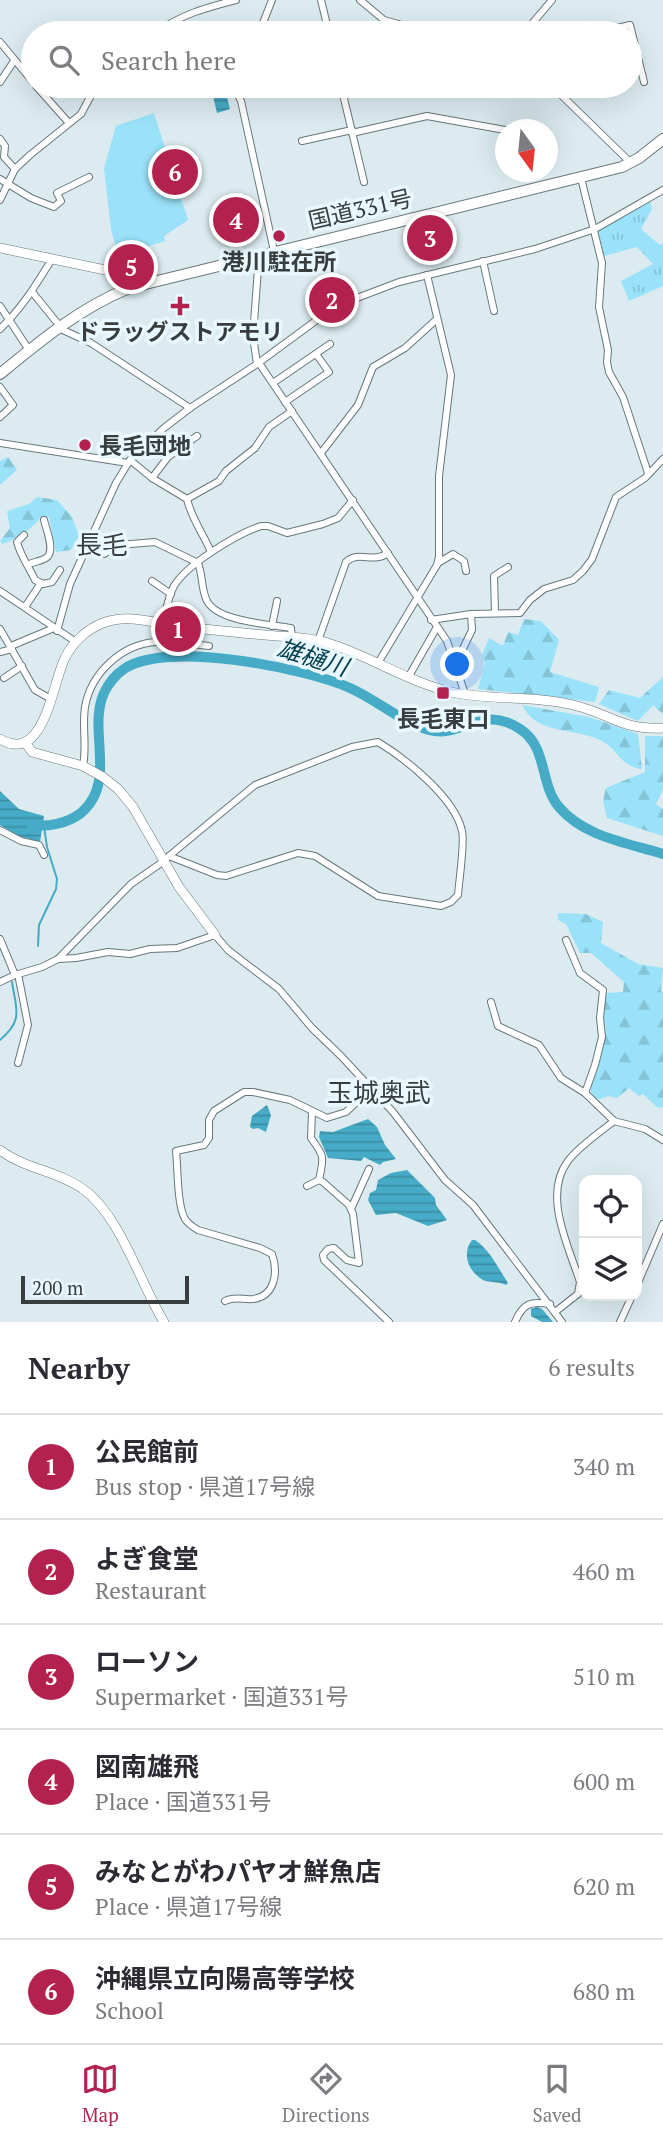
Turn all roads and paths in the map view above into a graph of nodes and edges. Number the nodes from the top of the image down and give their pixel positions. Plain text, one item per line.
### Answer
1 (205, 0) edge
2 (236, 0) edge
3 (272, 0) edge
4 (321, 0) edge
5 (360, 0) edge
6 (552, 0) edge
7 (204, 9) junction
8 (174, 21) edge
9 (264, 21) edge
10 (326, 21) edge
11 (388, 21) edge
12 (534, 21) edge
13 (0, 42) edge
14 (14, 61) junction
15 (21, 69) edge
16 (642, 71) edge
17 (0, 82) edge
18 (645, 82) dead end
19 (48, 98) edge
20 (90, 98) edge
21 (240, 98) edge
22 (344, 98) edge
23 (564, 98) edge
24 (69, 122) junction
25 (495, 128) edge
26 (352, 131) junction
27 (0, 139) edge
28 (663, 139) edge
29 (302, 141) dead end
30 (631, 163) junction
31 (15, 169) junction
32 (89, 177) dead end
33 (580, 178) junction
34 (2, 180) edge
35 (364, 182) dead end
36 (663, 190) edge
37 (0, 200) edge
38 (595, 229) junction
39 (0, 248) edge
40 (274, 251) junction
41 (260, 255) junction
42 (52, 259) junction
43 (483, 261) junction
44 (427, 275) junction
45 (129, 288) junction
46 (33, 293) junction
47 (0, 306) edge
48 (494, 311) dead end
49 (438, 319) junction
50 (10, 320) junction
51 (60, 327) junction
52 (0, 330) edge
53 (330, 344) dead end
54 (29, 350) junction
55 (316, 354) junction
56 (258, 363) junction
57 (0, 374) edge
58 (273, 383) junction
59 (0, 388) edge
60 (285, 401) junction
61 (190, 408) junction
62 (292, 411) junction
63 (0, 418) edge
64 (197, 436) dead end
65 (0, 443) edge
66 (321, 453) junction
67 (663, 459) edge
68 (129, 462) junction
69 (648, 472) junction
70 (152, 478) junction
71 (187, 499) junction
72 (353, 500) junction
73 (44, 520) dead end
74 (24, 535) dead end
75 (88, 542) junction
76 (211, 552) junction
77 (388, 554) junction
78 (198, 563) junction
79 (438, 563) junction
80 (28, 565) junction
81 (508, 567) dead end
82 (20, 569) dead end
83 (60, 570) dead end
84 (466, 571) dead end
85 (152, 581) dead end
86 (40, 583) junction
87 (0, 591) edge
88 (171, 594) junction
89 (417, 599) junction
90 (277, 601) dead end
91 (25, 607) junction
92 (495, 613) junction
93 (471, 614) junction
94 (431, 620) junction
95 (163, 623) junction
96 (272, 626) junction
97 (437, 627) junction
98 (0, 629) edge
99 (56, 630) junction
100 (292, 638) junction
101 (318, 641) junction
102 (76, 642) junction
103 (209, 646) dead end
104 (12, 648) junction
105 (0, 652) edge
106 (378, 663) junction
107 (455, 664) junction
108 (22, 666) junction
109 (409, 676) junction
110 (4, 678) dead end
111 (465, 694) junction
112 (51, 699) junction
113 (663, 728) edge
114 (0, 739) edge
115 (25, 742) junction
116 (83, 766) junction
117 (0, 830) edge
118 (44, 855) dead end
119 (167, 859) junction
120 (215, 936) junction
121 (0, 939) edge
122 (566, 940) dead end
123 (58, 959) junction
124 (17, 974) junction
125 (0, 982) edge
126 (491, 1002) dead end
127 (18, 1063) dead end
128 (370, 1089) junction
129 (585, 1093) junction
130 (312, 1112) junction
131 (614, 1121) junction
132 (663, 1140) edge
133 (0, 1150) edge
134 (369, 1169) dead end
135 (319, 1180) junction
136 (307, 1186) dead end
137 (351, 1209) junction
138 (663, 1224) edge
139 (642, 1272) edge
140 (225, 1301) dead end
141 (630, 1301) edge
142 (550, 1304) junction
143 (555, 1312) junction
144 (163, 1322) edge
145 (389, 1322) edge
146 (515, 1322) edge
147 (562, 1322) edge
148 (620, 1322) edge

1 - 7 street
2 - 7 street
3 - 9 street
4 - 10 street
5 - 11 street
6 - 12 street
7 - 8 street
13 - 14 street
14 - 15 street
14 - 17 street
16 - 18 street
19 - 24 street
20 - 24 street
21 - 40 street
22 - 26 street
23 - 30 street
24 - 31 street
25 - 26 street
26 - 29 street
26 - 35 street
27 - 31 street
28 - 30 highway, 国道331号
30 - 33 highway, 国道331号
31 - 34 street
32 - 34 street
33 - 38 street
33 - 40 highway, 国道331号
34 - 37 street
36 - 38 street
38 - 43 street
38 - 69 street
39 - 42 main road
40 - 41 highway, 国道331号
41 - 45 highway, 国道331号
41 - 56 street
42 - 45 main road
42 - 46 street
43 - 44 street
43 - 48 street
44 - 49 street
44 - 56 street
45 - 51 highway, 国道331号
46 - 50 street
46 - 51 street
47 - 50 street
49 - 66 street
49 - 79 street
50 - 52 street
50 - 54 street
51 - 54 highway, 国道331号
51 - 61 street
53 - 55 street
54 - 57 highway, 国道331号
55 - 58 street
55 - 60 street
56 - 58 street
56 - 61 street
58 - 60 street
59 - 63 street
60 - 62 street
61 - 68 street
62 - 66 street
62 - 71 street
64 - 70 street
65 - 68 street
66 - 72 street
67 - 69 street
68 - 70 street
68 - 75 street
69 - 92 street
70 - 71 street
71 - 76 street
72 - 76 street
72 - 77 street
73 - 80 street
74 - 80 street
75 - 78 street
75 - 99 street
76 - 78 street
77 - 89 street
77 - 101 street
78 - 88 street
78 - 96 street
79 - 84 street
79 - 89 street
80 - 82 street
80 - 86 street
81 - 92 street
83 - 86 street
85 - 88 street
86 - 91 street
87 - 91 street
88 - 95 street
89 - 94 street
89 - 106 street
90 - 96 street
91 - 99 street
92 - 93 street
93 - 94 street
93 - 107 street
94 - 97 street
95 - 100 main road
95 - 102 main road
96 - 100 street
97 - 107 street
97 - 109 street
98 - 104 street
99 - 102 street
99 - 104 street
100 - 101 main road
101 - 106 main road
102 - 112 main road
103 - 116 street
104 - 105 street
104 - 108 street
106 - 109 main road
107 - 111 street
108 - 110 street
108 - 112 street
109 - 111 main road
111 - 113 main road
112 - 115 main road
114 - 115 main road
115 - 116 main road
116 - 119 main road
117 - 118 street
119 - 119 street
119 - 120 main road
119 - 123 street
120 - 123 street
120 - 128 street
121 - 124 street
122 - 129 street
123 - 124 street
124 - 125 street
124 - 127 street
126 - 129 street
128 - 130 street
128 - 142 street
129 - 131 street
130 - 135 street
130 - 140 street
131 - 132 street
131 - 143 street
133 - 144 main road
134 - 137 street
135 - 136 street
135 - 137 street
137 - 145 street
138 - 139 street
141 - 148 street
142 - 143 street
142 - 146 street
143 - 147 street

